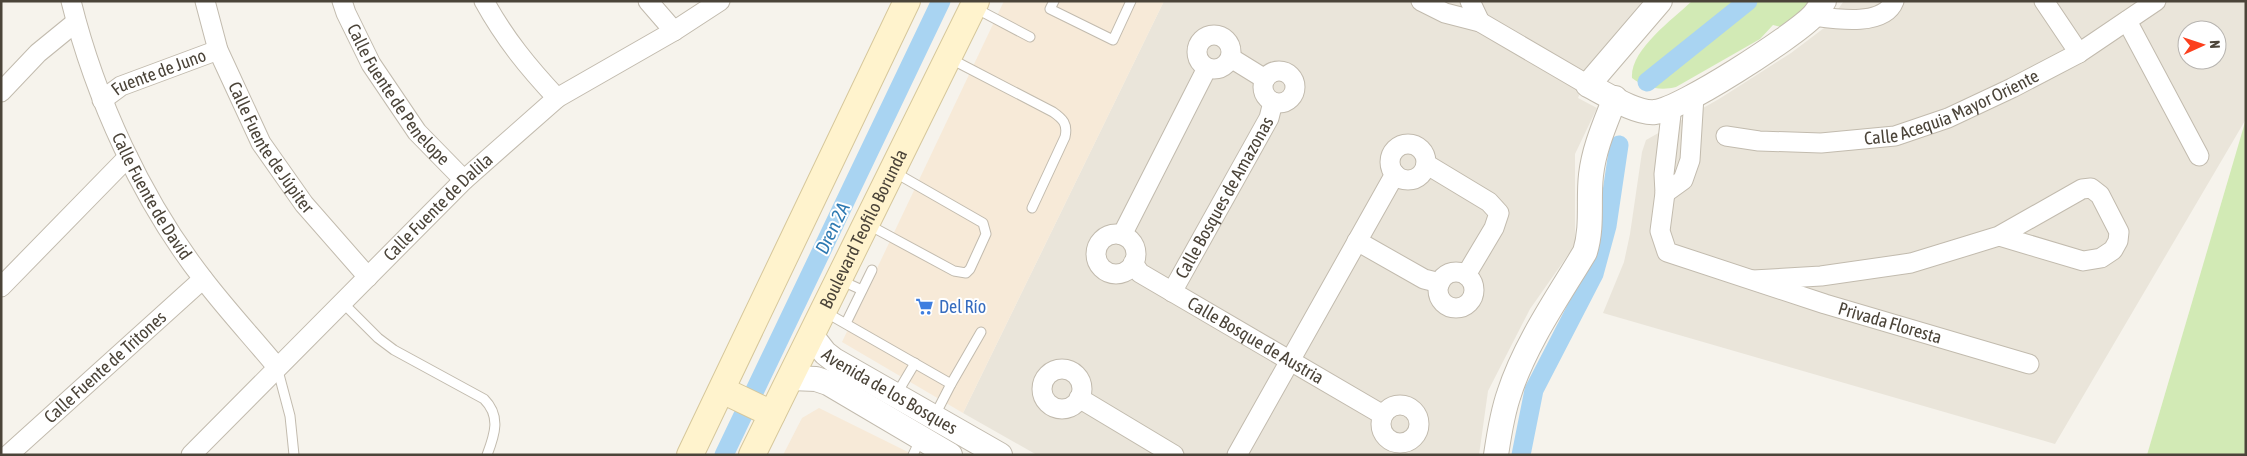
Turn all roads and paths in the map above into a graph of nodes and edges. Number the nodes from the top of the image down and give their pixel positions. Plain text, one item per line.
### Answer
1 (71, 1) edge
2 (205, 1) edge
3 (342, 1) edge
4 (484, 1) edge
5 (648, 1) edge
6 (720, 1) edge
7 (907, 1) edge
8 (1054, 1) edge
9 (1131, 1) edge
10 (1421, 1) edge
11 (1470, 1) edge
12 (1660, 1) edge
13 (1894, 1) edge
14 (2044, 1) edge
15 (2156, 1) edge
16 (974, 4) edge
17 (1818, 9) edge
18 (2128, 21) junction
19 (76, 22) junction
20 (1480, 22) junction
21 (674, 31) junction
22 (1030, 37) dead end
23 (218, 50) junction
24 (2079, 53) junction
25 (949, 58) junction
26 (1230, 58) junction
27 (1207, 68) junction
28 (1265, 78) junction
29 (1588, 86) junction
30 (1, 92) edge
31 (1694, 96) junction
32 (557, 98) junction
33 (1615, 98) junction
34 (102, 100) junction
35 (1273, 102) junction
36 (1672, 106) junction
37 (1726, 136) dead end
38 (2199, 156) dead end
39 (128, 157) junction
40 (1426, 164) junction
41 (892, 171) junction
42 (1395, 174) junction
43 (464, 180) junction
44 (1665, 193) junction
45 (1032, 208) dead end
46 (867, 224) junction
47 (1122, 235) junction
48 (1999, 236) junction
49 (1357, 241) junction
50 (1133, 263) junction
51 (872, 270) dead end
52 (1466, 275) junction
53 (368, 277) junction
54 (203, 279) junction
55 (839, 279) junction
56 (1753, 280) junction
57 (1440, 283) junction
58 (1, 287) edge
59 (862, 290) junction
60 (1172, 292) junction
61 (342, 302) junction
62 (823, 311) junction
63 (846, 323) junction
64 (981, 332) dead end
65 (811, 335) junction
66 (1290, 362) junction
67 (915, 363) junction
68 (2029, 364) dead end
69 (277, 366) junction
70 (792, 378) junction
71 (951, 384) junction
72 (728, 393) junction
73 (1079, 398) dead end
74 (889, 406) junction
75 (766, 411) junction
76 (1383, 415) junction
77 (934, 418) junction
78 (917, 446) edge
79 (1396, 449) edge
80 (8, 455) edge
81 (191, 455) edge
82 (294, 455) edge
83 (487, 455) edge
84 (690, 455) edge
85 (752, 455) edge
86 (950, 455) edge
87 (1000, 455) edge
88 (1174, 455) edge
89 (1238, 455) edge
90 (1496, 455) edge

1 - 19 street, Calle Fuente de David
2 - 23 street, Calle Fuente de Júpiter
3 - 43 street, Calle Fuente de Penelope
4 - 32 street
5 - 21 street
6 - 21 street, Calle Fuente de Dalila
7 - 72 main road
8 - 9 lane
10 - 20 street
11 - 20 street
12 - 29 street
13 - 17 street
14 - 24 street
15 - 18 street, Calle Acequia Mayor Oriente
16 - 22 lane
16 - 25 main road, Boulevard Teofilo Borunda
17 - 31 street
18 - 24 street, Calle Acequia Mayor Oriente
18 - 38 street
19 - 30 street
19 - 34 street, Calle Fuente de David
20 - 29 street
21 - 32 street, Calle Fuente de Dalila
23 - 34 street, Fuente de Juno
23 - 53 street, Calle Fuente de Júpiter
24 - 37 street, Calle Acequia Mayor Oriente
25 - 41 main road, Boulevard Teofilo Borunda
25 - 45 lane
26 - 27 street
26 - 27 street
26 - 28 street
27 - 47 street
28 - 35 street
28 - 35 street
29 - 33 street
31 - 36 street
31 - 44 street
32 - 43 street, Calle Fuente de Dalila
33 - 36 street
33 - 90 street
34 - 39 street, Calle Fuente de David
35 - 60 street, Calle Bosques de Amazonas
36 - 44 street, Privada Floresta
39 - 54 street, Calle Fuente de David
39 - 58 street
40 - 42 street
40 - 42 street
40 - 52 street
41 - 46 main road, Boulevard Teofilo Borunda
41 - 46 lane
42 - 49 street
43 - 53 street, Calle Fuente de Dalila
44 - 56 street, Privada Floresta
46 - 55 main road, Boulevard Teofilo Borunda
47 - 50 street
47 - 50 street
48 - 48 street, Privada Floresta
48 - 56 street, Privada Floresta
49 - 57 street
49 - 66 street
50 - 60 street, Calle Bosque de Austria
51 - 59 lane
52 - 57 street
52 - 57 street
53 - 61 street, Calle Fuente de Dalila
54 - 69 street, Calle Fuente de David
54 - 80 street, Calle Fuente de Tritones
55 - 59 lane
55 - 62 main road, Boulevard Teofilo Borunda
56 - 68 street, Privada Floresta
59 - 63 lane
60 - 66 street, Calle Bosque de Austria
61 - 69 street, Calle Fuente de Dalila
61 - 83 lane
62 - 63 lane
62 - 65 main road, Boulevard Teofilo Borunda
63 - 67 lane
64 - 71 lane
65 - 70 main road, Boulevard Teofilo Borunda
65 - 74 street, Avenida de los Bosques
66 - 76 street, Calle Bosque de Austria
66 - 89 street
67 - 71 lane
67 - 74 lane
69 - 81 street, Calle Fuente de Dalila
69 - 82 lane
70 - 74 street, Avenida de los Bosques
70 - 75 main road, Boulevard Teofilo Borunda
71 - 77 lane
72 - 75 main road
72 - 84 main road
73 - 88 street
74 - 77 street, Avenida de los Bosques
74 - 78 street, Avenida de los Bosques
75 - 85 main road, Boulevard Teofilo Borunda
76 - 79 street
76 - 79 street
77 - 87 street, Avenida de los Bosques
78 - 86 street, Avenida de los Bosques

